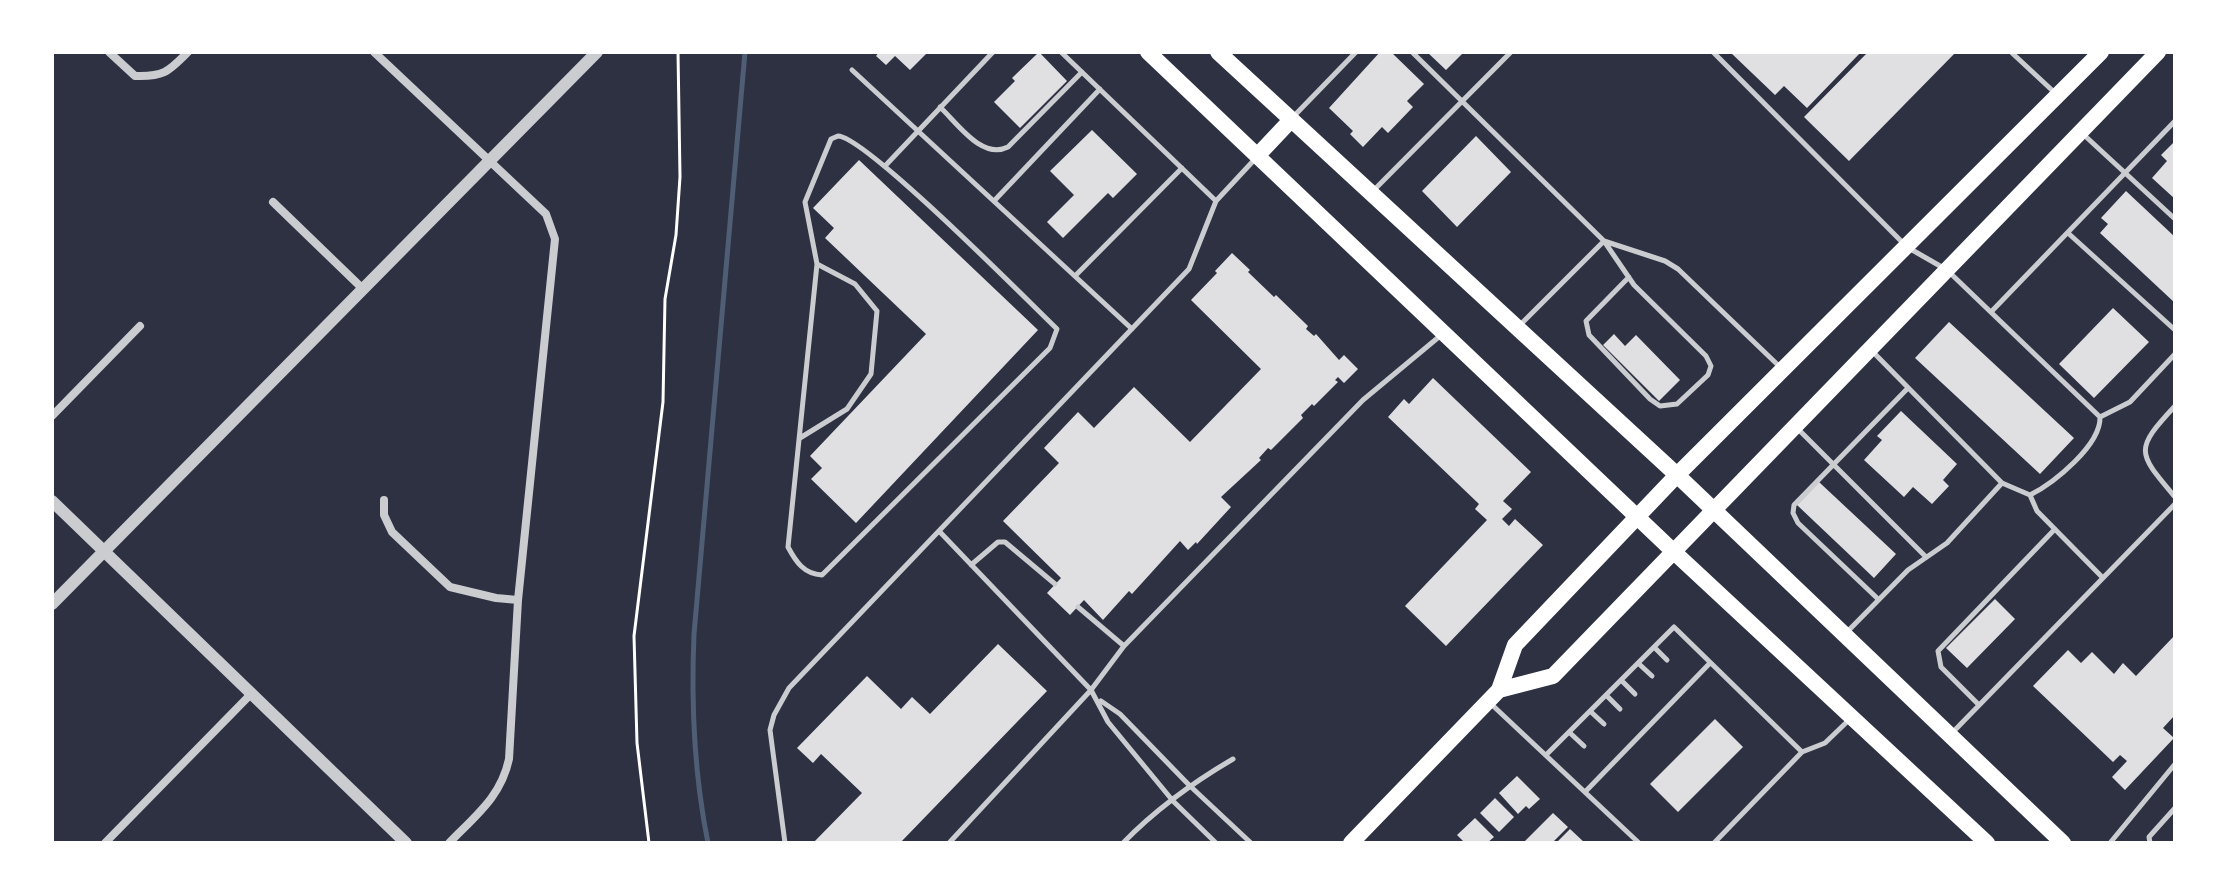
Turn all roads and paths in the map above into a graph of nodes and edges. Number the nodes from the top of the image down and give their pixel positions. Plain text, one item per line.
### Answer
1 (109, 52) edge
2 (188, 52) edge
3 (374, 52) edge
4 (597, 52) edge
5 (678, 52) edge
6 (993, 52) edge
7 (1061, 52) edge
8 (1148, 52) edge
9 (1218, 52) edge
10 (1356, 52) edge
11 (1412, 52) edge
12 (1511, 52) edge
13 (1713, 52) edge
14 (2011, 52) edge
15 (2101, 52) edge
16 (2158, 52) edge
17 (852, 70) dead end
18 (1082, 72) junction
19 (1100, 89) junction
20 (2057, 96) junction
21 (1462, 102) junction
22 (940, 107) junction
23 (1291, 120) junction
24 (2175, 121) edge
25 (918, 131) junction
26 (2080, 132) junction
27 (1258, 155) junction
28 (489, 161) junction
29 (885, 166) junction
30 (1182, 168) junction
31 (2125, 173) junction
32 (1372, 193) junction
33 (994, 201) junction
34 (1216, 201) junction
35 (273, 202) dead end
36 (2175, 219) edge
37 (2068, 233) junction
38 (1604, 241) junction
39 (1907, 247) junction
40 (817, 264) junction
41 (1947, 270) junction
42 (1075, 276) junction
43 (1629, 277) junction
44 (363, 289) junction
45 (1991, 312) junction
46 (140, 326) dead end
47 (1518, 327) junction
48 (1132, 329) junction
49 (2175, 330) edge
50 (1444, 333) junction
51 (1870, 350) junction
52 (2175, 354) edge
53 (1783, 370) junction
54 (1908, 388) junction
55 (2175, 406) edge
56 (52, 416) edge
57 (2100, 417) junction
58 (1796, 427) junction
59 (799, 439) junction
60 (1834, 465) junction
61 (1677, 475) junction
62 (2002, 483) junction
63 (2030, 495) junction
64 (2175, 497) edge
65 (384, 500) dead end
66 (52, 501) edge
67 (2175, 504) edge
68 (1714, 510) junction
69 (1637, 517) junction
70 (2055, 529) junction
71 (939, 531) junction
72 (1674, 552) junction
73 (104, 553) junction
74 (1926, 557) junction
75 (971, 565) junction
76 (2103, 578) junction
77 (1055, 584) dead end
78 (1877, 598) junction
79 (518, 600) junction
80 (52, 604) edge
81 (1078, 607) dead end
82 (1844, 635) junction
83 (1124, 646) junction
84 (1654, 647) junction
85 (1667, 660) dead end
86 (1638, 663) junction
87 (1710, 663) junction
88 (1652, 676) dead end
89 (1684, 676) dead end
90 (1621, 680) junction
91 (1691, 683) junction
92 (1091, 690) junction
93 (1668, 692) dead end
94 (251, 694) junction
95 (1635, 694) dead end
96 (1606, 695) junction
97 (1494, 696) junction
98 (1098, 699) junction
99 (1675, 699) junction
100 (1979, 705) junction
101 (1620, 709) dead end
102 (1650, 709) dead end
103 (1590, 711) junction
104 (1659, 716) junction
105 (1852, 717) junction
106 (1604, 724) dead end
107 (1636, 725) dead end
108 (1569, 732) junction
109 (1643, 732) junction
110 (1950, 735) junction
111 (1620, 740) dead end
112 (1584, 746) dead end
113 (1628, 748) junction
114 (1802, 752) junction
115 (1546, 755) junction
116 (1233, 759) dead end
117 (1600, 761) dead end
118 (2175, 764) edge
119 (1608, 769) junction
120 (1189, 785) junction
121 (1585, 792) junction
122 (1173, 801) junction
123 (2175, 808) edge
124 (106, 843) edge
125 (406, 843) edge
126 (449, 843) edge
127 (649, 843) edge
128 (785, 843) edge
129 (949, 843) edge
130 (1123, 843) edge
131 (1216, 843) edge
132 (1251, 843) edge
133 (1351, 843) edge
134 (1639, 843) edge
135 (1714, 843) edge
136 (1987, 843) edge
137 (2063, 843) edge
138 (2110, 843) edge
139 (2150, 843) edge

1 - 2 street
3 - 28 street
4 - 28 street
5 - 127 path
6 - 22 lane
7 - 18 lane
8 - 27 main road
9 - 23 main road
10 - 23 lane
11 - 21 lane
12 - 21 lane
13 - 39 lane
14 - 20 lane
15 - 20 main road
16 - 26 main road
17 - 25 lane
18 - 19 lane
18 - 22 lane
19 - 30 lane
19 - 33 lane
20 - 39 main road
21 - 32 lane
21 - 38 lane
22 - 25 lane
23 - 27 main road
23 - 32 main road
24 - 31 lane
25 - 29 lane
25 - 33 lane
26 - 31 lane
26 - 41 main road
27 - 34 lane
27 - 50 main road
28 - 44 street
28 - 79 street
29 - 40 lane
29 - 59 lane
30 - 34 lane
30 - 42 lane
31 - 36 lane
31 - 37 lane
32 - 47 main road
33 - 42 lane
34 - 48 lane
35 - 44 street
37 - 45 lane
37 - 49 lane
38 - 43 lane
38 - 47 lane
38 - 53 lane
39 - 41 lane
39 - 53 main road
40 - 59 lane
40 - 59 lane
41 - 45 lane
41 - 51 main road
42 - 48 lane
43 - 43 lane
44 - 73 street
45 - 57 lane
46 - 56 street
47 - 61 main road
48 - 71 lane
50 - 69 main road
50 - 83 lane
51 - 54 lane
51 - 58 main road
52 - 57 lane
53 - 61 main road
54 - 60 lane
54 - 62 lane
55 - 64 lane
57 - 63 lane
58 - 60 lane
58 - 68 main road
60 - 74 lane
60 - 78 lane
61 - 68 main road
61 - 69 main road
62 - 63 lane
62 - 74 lane
63 - 70 lane
65 - 79 street
66 - 73 street
67 - 76 lane
68 - 72 main road
68 - 82 main road
69 - 72 main road
69 - 97 main road
70 - 76 lane
70 - 100 lane
71 - 75 lane
71 - 128 lane
72 - 97 main road
72 - 105 main road
73 - 80 street
73 - 94 street
74 - 78 lane
75 - 77 lane
75 - 92 lane
76 - 100 lane
78 - 82 lane
79 - 126 street
81 - 83 lane
82 - 110 main road
83 - 92 lane
84 - 85 lane
84 - 86 lane
84 - 87 lane
86 - 88 lane
86 - 90 lane
87 - 91 lane
87 - 114 lane
89 - 91 lane
90 - 95 lane
90 - 96 lane
91 - 99 lane
92 - 98 lane
92 - 129 lane
93 - 99 lane
94 - 124 street
94 - 125 street
96 - 101 lane
96 - 103 lane
97 - 115 lane
97 - 133 main road
98 - 120 lane
98 - 122 lane
99 - 104 lane
100 - 110 lane
102 - 104 lane
103 - 106 lane
103 - 108 lane
104 - 109 lane
105 - 114 lane
105 - 136 main road
107 - 109 lane
108 - 112 lane
108 - 115 lane
109 - 113 lane
110 - 137 main road
111 - 113 lane
113 - 119 lane
114 - 135 lane
115 - 121 lane
116 - 120 lane
117 - 119 lane
118 - 138 lane
119 - 121 lane
120 - 122 lane
120 - 132 lane
121 - 134 lane
122 - 130 lane
122 - 131 lane
123 - 139 lane

